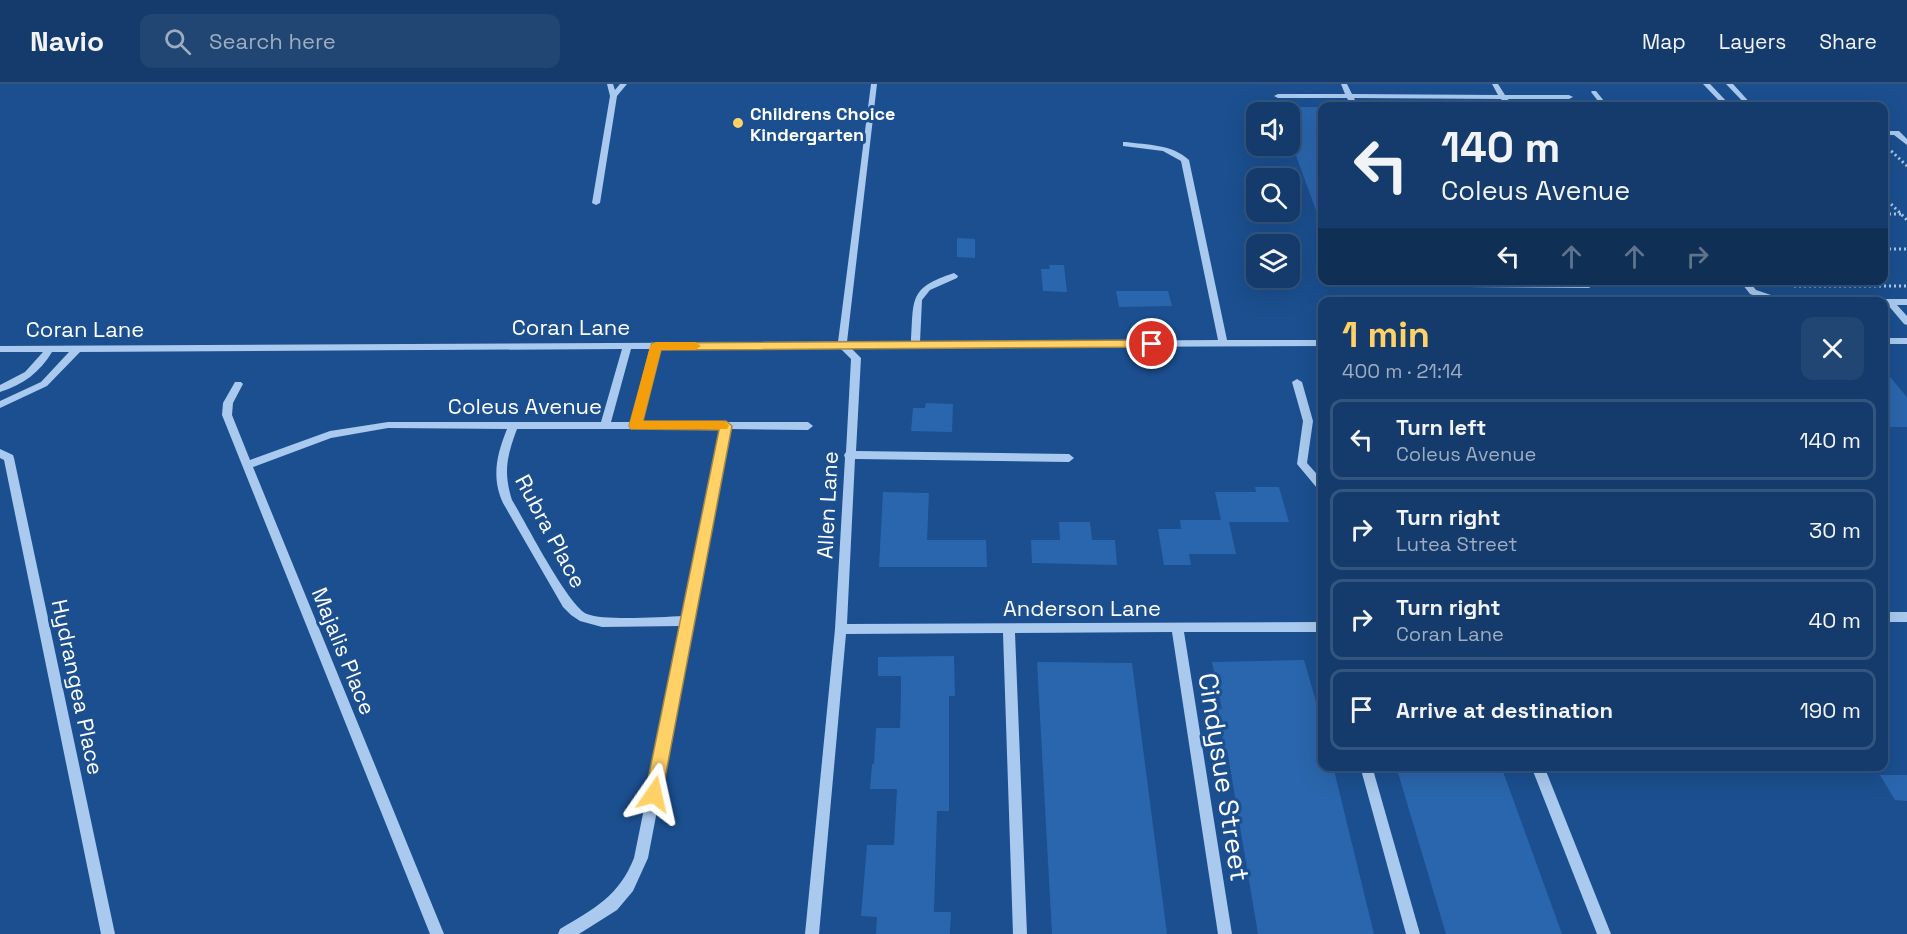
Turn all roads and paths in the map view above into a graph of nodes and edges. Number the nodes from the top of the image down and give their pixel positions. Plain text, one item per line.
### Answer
1 (610, 84) edge
2 (624, 84) edge
3 (874, 84) edge
4 (1344, 84) edge
5 (1495, 84) edge
6 (1706, 84) edge
7 (1729, 84) edge
8 (1594, 92) dead end
9 (614, 96) junction
10 (1278, 96) dead end
11 (1350, 97) junction
12 (1503, 97) junction
13 (1569, 97) dead end
14 (1352, 102) edge
15 (1506, 102) edge
16 (1602, 102) edge
17 (1724, 102) edge
18 (1746, 102) edge
19 (1888, 126) edge
20 (1888, 133) edge
21 (1896, 134) junction
22 (1907, 143) edge
23 (1126, 144) dead end
24 (1888, 148) edge
25 (1907, 165) edge
26 (1888, 201) edge
27 (596, 203) dead end
28 (1888, 214) edge
29 (1901, 214) junction
30 (1907, 220) edge
31 (1888, 249) edge
32 (1907, 249) edge
33 (954, 276) dead end
34 (1747, 285) edge
35 (1792, 286) dead end
36 (1907, 286) edge
37 (1767, 297) edge
38 (1888, 302) edge
39 (1907, 302) edge
40 (1888, 303) edge
41 (1907, 322) edge
42 (1888, 341) edge
43 (1907, 341) edge
44 (1318, 343) edge
45 (1223, 344) junction
46 (842, 345) junction
47 (915, 345) junction
48 (627, 346) junction
49 (656, 346) junction
50 (0, 349) edge
51 (49, 349) junction
52 (77, 349) junction
53 (1297, 382) dead end
54 (238, 384) dead end
55 (0, 389) edge
56 (0, 405) edge
57 (513, 425) junction
58 (605, 426) junction
59 (635, 426) junction
60 (726, 426) junction
61 (808, 426) dead end
62 (0, 453) edge
63 (849, 454) junction
64 (1069, 458) dead end
65 (248, 465) junction
66 (1318, 485) edge
67 (1888, 617) edge
68 (1907, 617) edge
69 (688, 621) junction
70 (1177, 627) junction
71 (1318, 627) edge
72 (1009, 628) junction
73 (841, 629) junction
74 (1367, 771) edge
75 (1539, 771) edge
76 (108, 934) edge
77 (437, 934) edge
78 (565, 934) edge
79 (812, 934) edge
80 (1020, 934) edge
81 (1225, 934) edge
82 (1413, 934) edge
83 (1604, 934) edge

1 - 9 street
2 - 9 street
3 - 46 street
4 - 11 street
5 - 12 street
6 - 17 street
7 - 18 street
8 - 16 street
9 - 27 street
10 - 11 street
11 - 12 street
11 - 14 street
12 - 13 street
12 - 15 street
19 - 21 street
20 - 21 street
21 - 22 street
23 - 45 street
24 - 25 path
26 - 29 path
28 - 29 path
29 - 30 path
31 - 32 path
33 - 47 street
34 - 37 street
35 - 36 path
38 - 39 street
40 - 41 street
42 - 43 street
44 - 45 street, Coran Lane
45 - 47 street, Coran Lane
46 - 47 street, Coran Lane
46 - 49 street, Coran Lane
46 - 63 street, Allen Lane
48 - 49 street, Coran Lane
48 - 52 street, Coran Lane
48 - 58 street
49 - 59 street
50 - 51 street, Coran Lane
51 - 52 street, Coran Lane
51 - 55 street
52 - 56 street
53 - 66 street
54 - 65 street, Majalis Place
57 - 58 street, Coleus Avenue
57 - 65 street, Coleus Avenue
57 - 69 street, Rubra Place
58 - 59 street, Coleus Avenue
59 - 60 street, Coleus Avenue
60 - 61 street, Coleus Avenue
60 - 69 street
62 - 76 street, Hydrangea Place
63 - 64 street
63 - 73 street, Allen Lane
65 - 77 street, Majalis Place
67 - 68 street
69 - 78 street
70 - 71 street, Anderson Lane
70 - 72 street, Anderson Lane
70 - 81 street, Cindysue Street
72 - 73 street, Anderson Lane
72 - 80 street
73 - 79 street, Allen Lane
74 - 82 street
75 - 83 street

